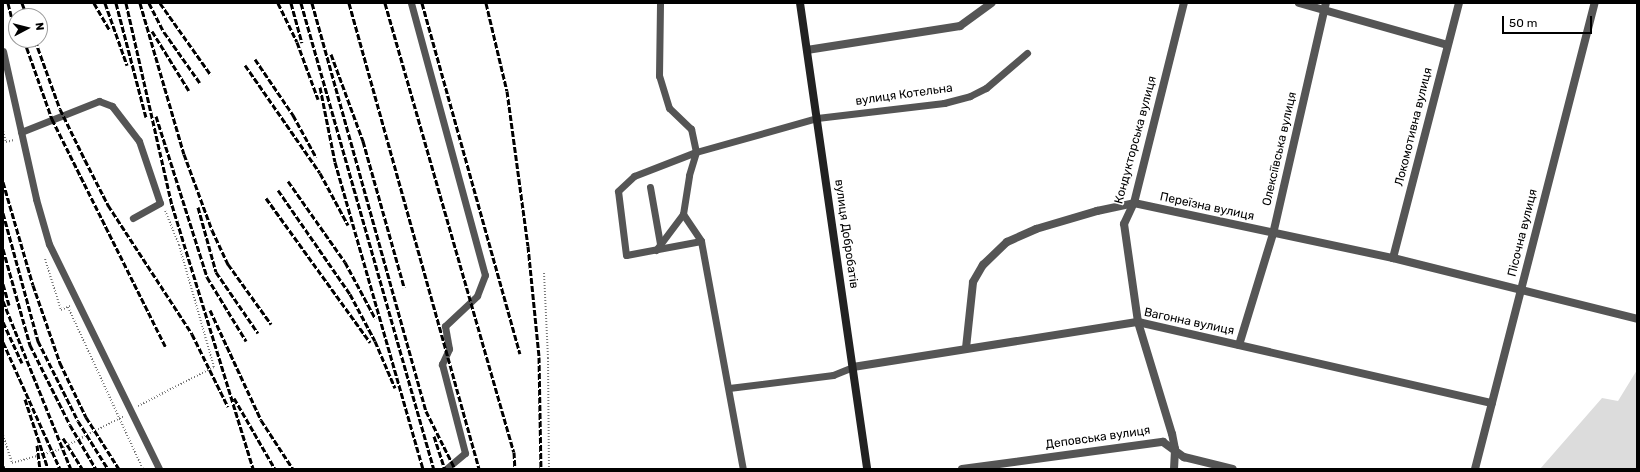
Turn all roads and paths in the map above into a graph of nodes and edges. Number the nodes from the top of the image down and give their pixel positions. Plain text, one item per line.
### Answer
1 (411, 3) edge
2 (660, 3) edge
3 (800, 3) edge
4 (992, 3) edge
5 (1184, 3) edge
6 (1299, 3) edge
7 (1459, 3) edge
8 (1595, 3) edge
9 (1325, 6) edge
10 (1447, 45) junction
11 (807, 50) junction
12 (3, 51) edge
13 (1027, 53) dead end
14 (817, 118) junction
15 (21, 132) junction
16 (696, 152) junction
17 (650, 187) dead end
18 (160, 203) junction
19 (1134, 203) junction
20 (683, 214) junction
21 (133, 218) dead end
22 (1273, 234) junction
23 (701, 241) junction
24 (658, 247) junction
25 (1393, 258) junction
26 (544, 273) dead end
27 (1521, 292) junction
28 (68, 307) dead end
29 (1637, 319) edge
30 (1138, 322) junction
31 (1239, 345) junction
32 (966, 348) junction
33 (853, 367) junction
34 (729, 388) junction
35 (1492, 404) junction
36 (130, 410) junction
37 (119, 419) junction
38 (3, 435) edge
39 (1175, 449) junction
40 (142, 469) edge
41 (159, 469) edge
42 (446, 469) edge
43 (549, 469) edge
44 (743, 469) edge
45 (867, 469) edge
46 (962, 469) edge
47 (1174, 469) edge
48 (1233, 469) edge
49 (1476, 469) edge

1 - 42 lane
2 - 16 lane
3 - 11 street, вулиця Добробатів
4 - 11 street
5 - 19 street, Кондукторська вулиця
6 - 9 street
7 - 10 street, Локомотивна вулиця
8 - 27 street, Пісочна вулиця
9 - 10 street
9 - 22 street, Олексіївська вулиця
10 - 25 street, Локомотивна вулиця
11 - 14 street, вулиця Добробатів
12 - 15 lane
13 - 14 lane, вулиця Котельна
14 - 16 lane, вулиця Котельна
14 - 33 street, вулиця Добробатів
15 - 18 lane
15 - 36 lane
16 - 20 lane
16 - 24 lane, вулиця Котельна
17 - 24 lane
18 - 21 lane
18 - 36 path
19 - 22 street, Переїзна вулиця
19 - 30 street, Кондукторська вулиця
19 - 32 street, Переїзна вулиця
20 - 23 lane
20 - 24 lane
22 - 25 street, Переїзна вулиця
22 - 31 street, Олексіївська вулиця
23 - 24 lane
23 - 34 lane
25 - 27 street, Переїзна вулиця
26 - 43 path
27 - 29 street, Переїзна вулиця
27 - 35 street, Пісочна вулиця
28 - 37 path
30 - 31 street, Вагонна вулиця
30 - 32 street, Вагонна вулиця
30 - 39 street, Кондукторська вулиця
31 - 35 street, Вагонна вулиця
32 - 33 street, Вагонна вулиця
33 - 34 lane
33 - 45 street, вулиця Добробатів
34 - 44 lane
35 - 49 street, Пісочна вулиця
36 - 37 path
36 - 41 lane
37 - 38 path
37 - 40 path
39 - 46 street, Деповська вулиця
39 - 47 street, Кондукторська вулиця
39 - 48 street, Деповська вулиця

